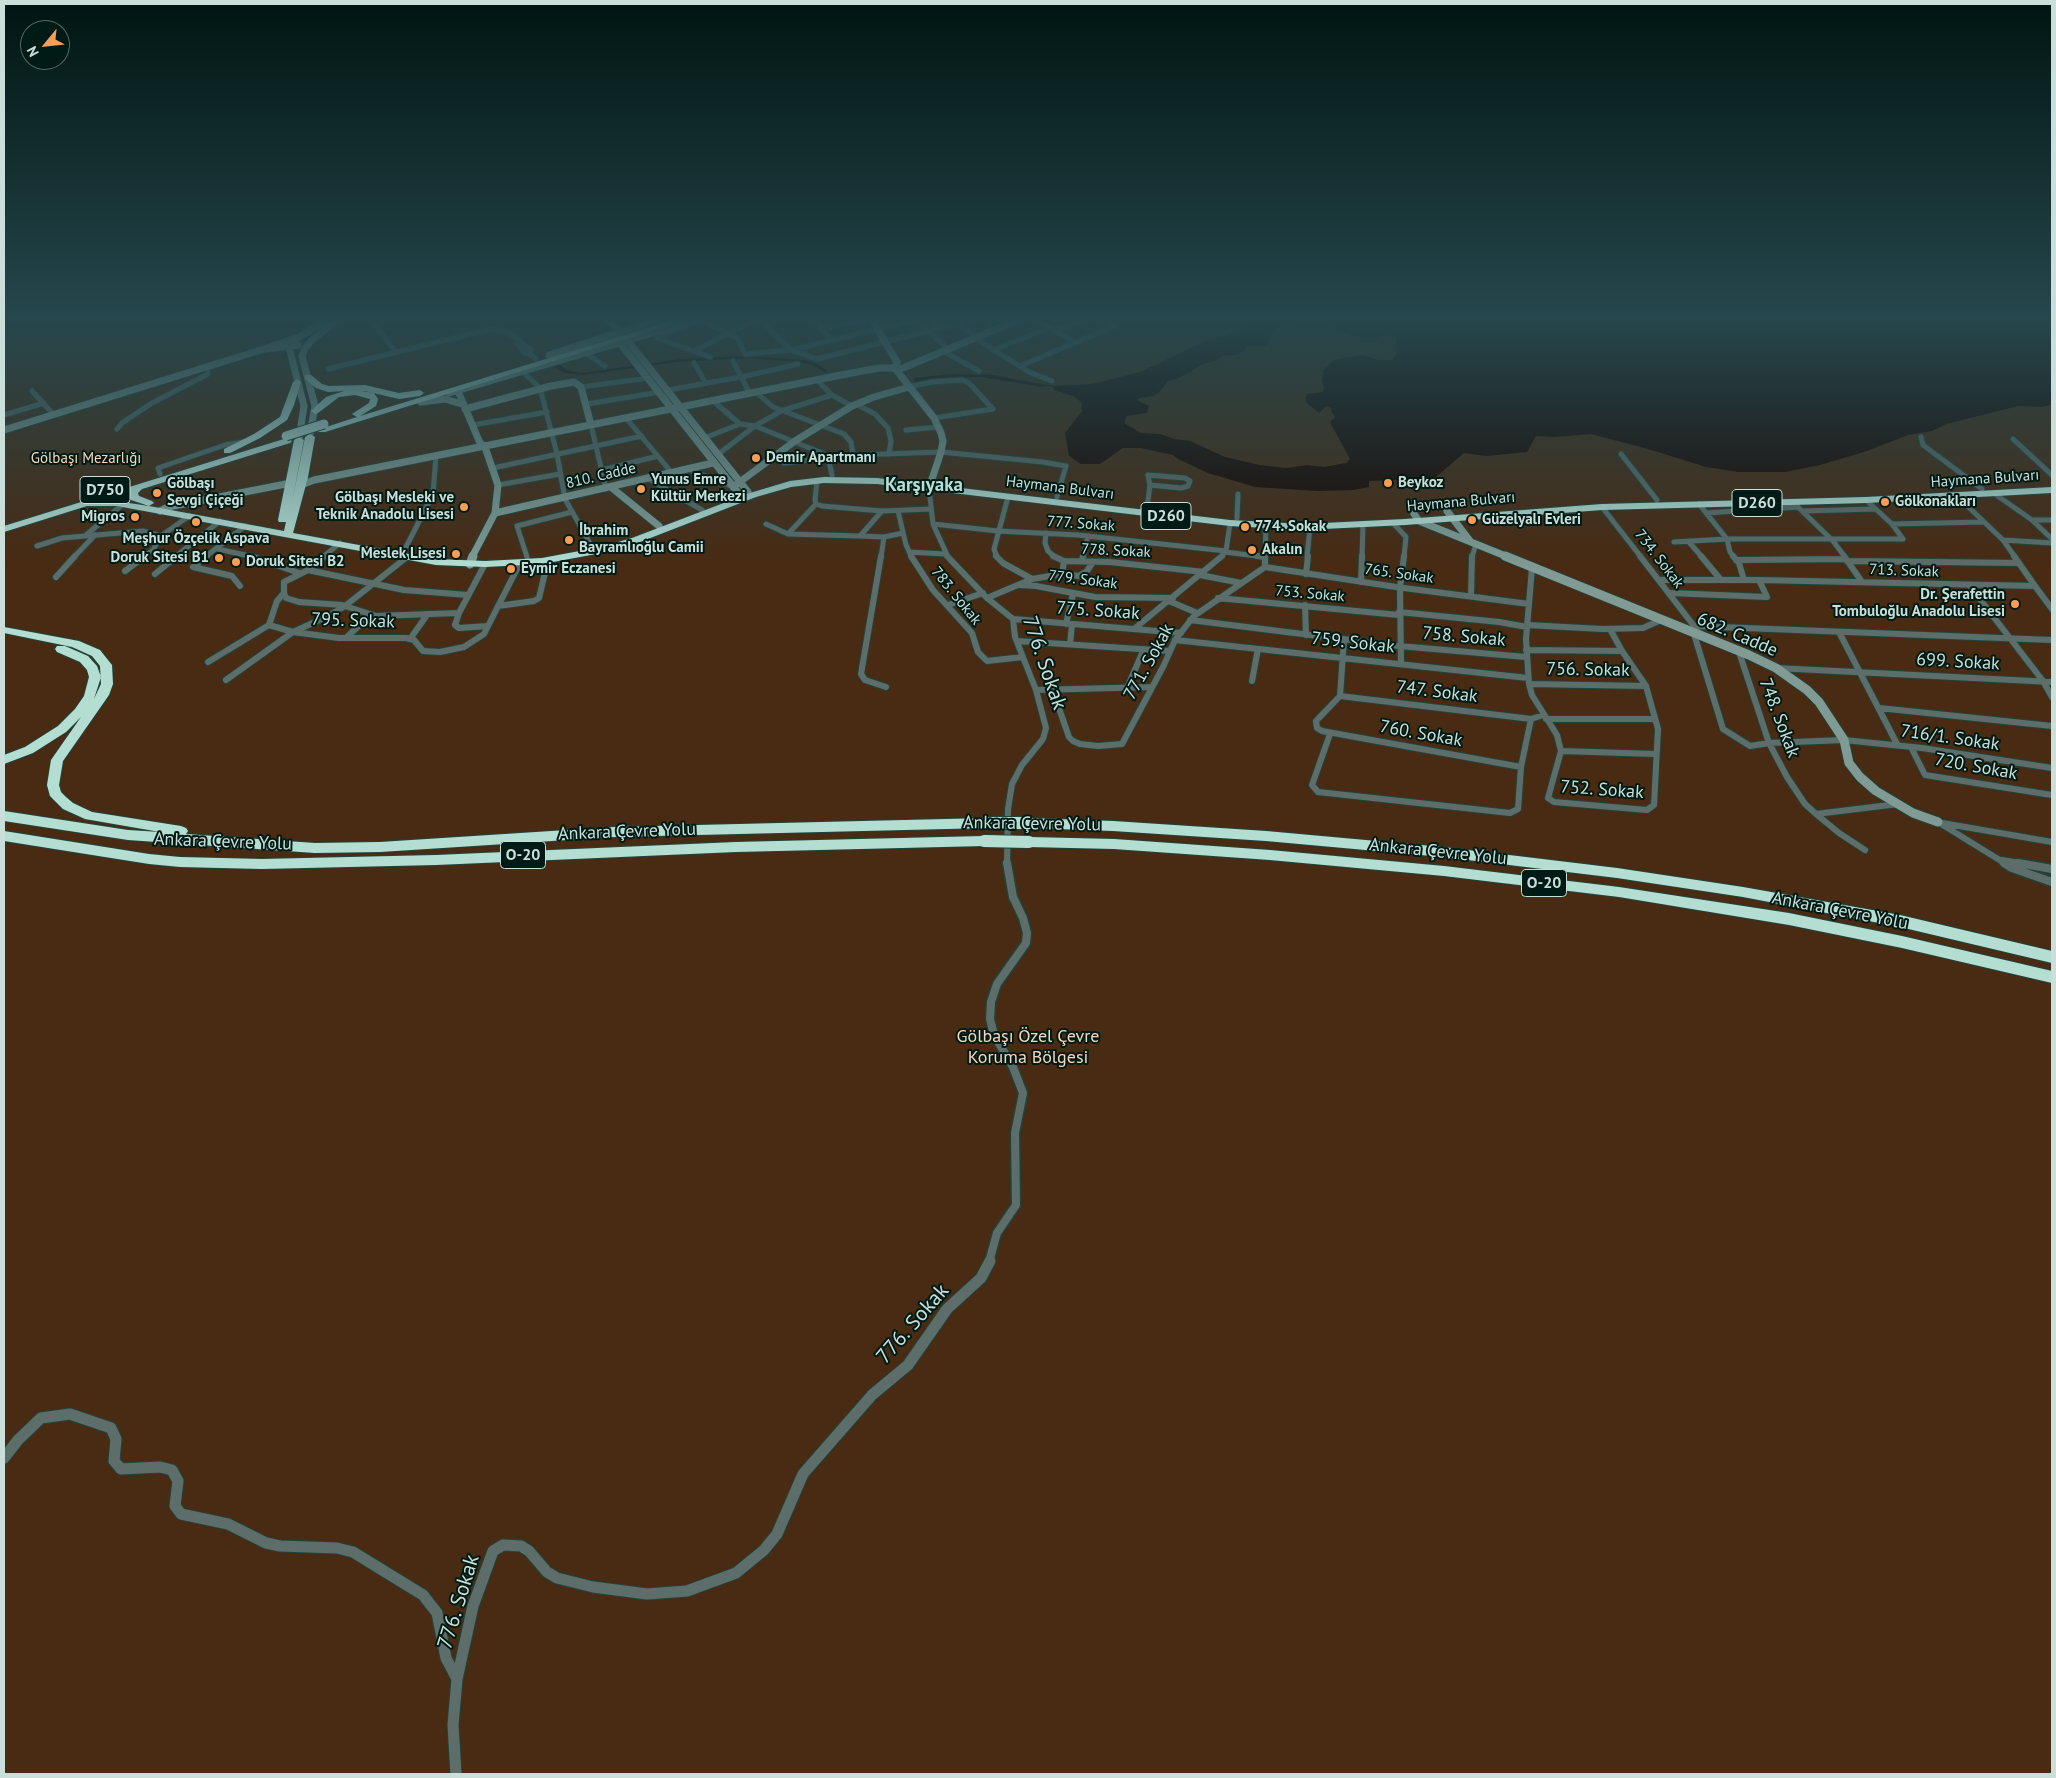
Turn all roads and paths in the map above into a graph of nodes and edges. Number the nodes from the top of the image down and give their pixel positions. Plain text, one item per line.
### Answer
1 (93, 403) edge
2 (152, 403) edge
3 (290, 403) edge
4 (303, 403) edge
5 (313, 403) edge
6 (324, 403) edge
7 (372, 403) edge
8 (401, 403) edge
9 (411, 403) edge
10 (417, 403) edge
11 (457, 403) edge
12 (463, 403) edge
13 (480, 403) edge
14 (544, 403) edge
15 (593, 403) edge
16 (673, 403) edge
17 (674, 403) edge
18 (691, 403) edge
19 (694, 403) edge
20 (715, 403) edge
21 (766, 403) edge
22 (803, 403) edge
23 (850, 403) edge
24 (860, 403) edge
25 (922, 403) edge
26 (986, 403) edge
27 (44, 404) joint
28 (587, 404) joint
29 (854, 405) junction
30 (676, 406) junction
31 (464, 407) junction
32 (315, 411) junction
33 (781, 411) junction
34 (547, 412) junction
35 (4, 415) edge
36 (54, 415) junction
37 (626, 418) junction
38 (934, 418) junction
39 (343, 419) junction
40 (355, 420) junction
41 (592, 423) junction
42 (740, 424) junction
43 (473, 425) junction
44 (818, 425) junction
45 (755, 426) junction
46 (323, 427) junction
47 (939, 427) junction
48 (4, 430) edge
49 (117, 430) dead end
50 (906, 430) dead end
51 (552, 431) junction
52 (642, 436) junction
53 (310, 437) joint
54 (1921, 437) dead end
55 (286, 438) junction
56 (704, 438) junction
57 (2013, 439) dead end
58 (299, 440) joint
59 (795, 441) junction
60 (248, 442) junction
61 (483, 445) junction
62 (596, 446) junction
63 (941, 452) junction
64 (557, 454) junction
65 (886, 454) junction
66 (1621, 454) dead end
67 (717, 455) junction
68 (853, 455) junction
69 (436, 456) junction
70 (658, 456) junction
71 (828, 457) junction
72 (207, 459) junction
73 (882, 462) dead end
74 (713, 463) junction
75 (784, 463) dead end
76 (494, 468) junction
77 (157, 469) junction
78 (602, 470) junction
79 (688, 470) junction
80 (560, 474) junction
81 (672, 474) junction
82 (832, 475) junction
83 (2052, 475) edge
84 (649, 479) junction
85 (817, 480) junction
86 (302, 481) junction
87 (740, 482) junction
88 (290, 483) junction
89 (498, 485) junction
90 (930, 485) junction
91 (1150, 485) junction
92 (2052, 485) edge
93 (140, 486) junction
94 (609, 488) junction
95 (1982, 490) junction
96 (2052, 490) edge
97 (740, 491) junction
98 (1238, 494) dead end
99 (1995, 494) junction
100 (1008, 497) junction
101 (1057, 497) junction
102 (1958, 497) junction
103 (565, 499) junction
104 (1658, 500) junction
105 (1866, 500) junction
106 (82, 504) junction
107 (123, 504) junction
108 (816, 504) junction
109 (1699, 504) junction
110 (1799, 506) junction
111 (1732, 507) junction
112 (1147, 508) junction
113 (1602, 508) junction
114 (164, 509) junction
115 (1875, 509) junction
116 (702, 510) junction
117 (931, 510) junction
118 (882, 511) junction
119 (898, 511) junction
120 (572, 512) junction
121 (495, 513) junction
122 (1706, 513) junction
123 (1449, 515) junction
124 (189, 516) junction
125 (1417, 517) junction
126 (2032, 520) junction
127 (2052, 520) edge
128 (220, 521) junction
129 (1233, 521) junction
130 (4, 522) edge
131 (1984, 522) junction
132 (1393, 523) junction
133 (766, 524) dead end
134 (934, 524) junction
135 (1363, 524) junction
136 (1892, 524) junction
137 (245, 526) junction
138 (659, 526) junction
139 (1266, 526) junction
140 (1310, 527) junction
141 (4, 529) edge
142 (285, 530) junction
143 (998, 531) junction
144 (903, 533) junction
145 (1046, 533) junction
146 (788, 534) junction
147 (86, 535) junction
148 (95, 535) junction
149 (161, 536) junction
150 (860, 536) junction
151 (1088, 536) junction
152 (884, 537) junction
153 (1727, 539) junction
154 (1831, 540) junction
155 (2003, 540) junction
156 (2052, 541) edge
157 (1674, 542) dead end
158 (1690, 542) junction
159 (1473, 543) junction
160 (340, 544) junction
161 (37, 546) dead end
162 (592, 547) junction
163 (218, 549) junction
164 (909, 552) junction
165 (1226, 552) junction
166 (406, 553) junction
167 (945, 554) junction
168 (1264, 557) junction
169 (523, 560) junction
170 (548, 560) junction
171 (1736, 560) junction
172 (1846, 560) junction
173 (470, 561) junction
174 (1064, 561) junction
175 (1082, 561) junction
176 (1093, 562) junction
177 (2019, 563) junction
178 (485, 564) junction
179 (1265, 567) junction
180 (1532, 568) junction
181 (308, 570) junction
182 (125, 571) dead end
183 (299, 573) junction
184 (155, 574) dead end
185 (1062, 574) junction
186 (1202, 574) junction
187 (1306, 574) junction
188 (56, 577) dead end
189 (1032, 579) junction
190 (1660, 580) junction
191 (1721, 580) junction
192 (1744, 580) junction
193 (1759, 580) junction
194 (1361, 582) junction
195 (1862, 582) junction
196 (372, 583) junction
197 (1241, 583) junction
198 (1020, 585) junction
199 (1969, 585) junction
200 (240, 586) dead end
201 (2035, 586) junction
202 (1400, 588) junction
203 (284, 593) junction
204 (1670, 593) junction
205 (1073, 594) junction
206 (468, 595) junction
207 (985, 596) junction
208 (1471, 596) junction
209 (1218, 598) junction
210 (1171, 600) junction
211 (2050, 603) edge
212 (1529, 604) junction
213 (948, 605) junction
214 (1305, 605) junction
215 (345, 606) junction
216 (498, 606) junction
217 (2052, 609) edge
218 (459, 613) junction
219 (1197, 613) junction
220 (1399, 614) junction
221 (370, 615) junction
222 (427, 615) junction
223 (1013, 619) junction
224 (1190, 620) junction
225 (1661, 620) junction
226 (1069, 624) junction
227 (269, 625) junction
228 (488, 626) junction
229 (1527, 626) junction
230 (1134, 629) junction
231 (1610, 629) junction
232 (4, 630) edge
233 (293, 632) junction
234 (1696, 632) junction
235 (1839, 632) junction
236 (1181, 633) junction
237 (1306, 635) junction
238 (346, 638) junction
239 (2010, 638) junction
240 (4, 639) edge
241 (410, 639) junction
242 (1344, 639) junction
243 (1175, 640) junction
244 (2052, 640) edge
245 (1017, 641) junction
246 (1070, 644) junction
247 (1399, 646) junction
248 (1144, 649) junction
249 (1258, 649) junction
250 (1170, 651) junction
251 (1622, 652) junction
252 (1739, 652) junction
253 (1526, 654) junction
254 (1023, 657) junction
255 (1344, 657) junction
256 (208, 662) dead end
257 (1401, 663) junction
258 (1776, 668) junction
259 (1861, 673) junction
260 (226, 680) dead end
261 (1252, 681) dead end
262 (1528, 681) junction
263 (2043, 681) junction
264 (2052, 682) edge
265 (1646, 686) junction
266 (886, 687) dead end
267 (1127, 688) junction
268 (1152, 688) junction
269 (1036, 690) junction
270 (1053, 691) junction
271 (1340, 696) junction
272 (2052, 697) edge
273 (1879, 708) junction
274 (1545, 717) junction
275 (1531, 719) junction
276 (1655, 719) junction
277 (2052, 726) edge
278 (1330, 734) junction
279 (1844, 740) junction
280 (1769, 742) junction
281 (1897, 744) junction
282 (1912, 747) junction
283 (1561, 751) junction
284 (1655, 754) junction
285 (4, 760) edge
286 (1521, 767) junction
287 (2052, 768) edge
288 (2052, 795) edge
289 (1898, 804) junction
290 (1816, 814) junction
291 (4, 816) edge
292 (1938, 822) junction
293 (4, 836) edge
294 (434, 842) junction
295 (2052, 842) edge
296 (4, 846) edge
297 (63, 846) junction
298 (1865, 850) dead end
299 (1999, 860) junction
300 (2052, 869) edge
301 (2052, 882) edge
302 (2052, 957) edge
303 (2052, 976) edge
304 (4, 1458) edge
305 (457, 1679) junction
306 (456, 1774) edge

1 - 36 street
2 - 49 street
3 - 60 highway
4 - 58 street
5 - 32 street
6 - 32 highway, D750
7 - 39 highway, D750
8 - 39 highway, D750
9 - 40 highway, D750
10 - 40 street
11 - 31 street
12 - 31 street
13 - 31 street
14 - 34 street
15 - 28 street
16 - 30 street
17 - 30 street
18 - 30 street
19 - 30 street
20 - 42 street
21 - 33 street
22 - 33 street
23 - 29 street
24 - 29 street
25 - 38 street
26 - 38 street
27 - 35 street
27 - 36 street
28 - 41 street
29 - 44 street
29 - 65 street
30 - 37 street
30 - 41 street
30 - 56 street
30 - 74 street
31 - 43 street
32 - 53 street
33 - 44 street
33 - 45 street
34 - 43 street
34 - 51 street
36 - 48 street
37 - 41 street
37 - 52 street
38 - 47 street
39 - 46 highway, D750
40 - 46 highway, D750
41 - 51 street
41 - 62 street
42 - 45 street
42 - 56 street
43 - 61 street
44 - 59 street
44 - 68 street
45 - 59 street
45 - 67 street
46 - 55 highway, D750
47 - 50 street
47 - 63 street
51 - 61 street
51 - 64 street
52 - 62 street
52 - 70 street
53 - 86 highway
54 - 95 street
55 - 72 highway, D750
55 - 93 highway, D750
56 - 67 street
57 - 83 street
58 - 88 highway
59 - 71 street
59 - 87 street
60 - 72 highway
60 - 77 street
61 - 69 street
61 - 76 street
61 - 86 street
62 - 64 street
62 - 78 street
63 - 65 street
63 - 90 street
63 - 101 street
64 - 76 street
64 - 80 street
65 - 68 street
65 - 73 street
66 - 104 street
67 - 87 street
68 - 71 street
69 - 86 street
69 - 166 street
70 - 78 street
70 - 81 street
71 - 75 street
71 - 82 street
72 - 77 highway, D750
74 - 79 street, 810. Cadde
74 - 97 street
76 - 89 street
77 - 130 highway, D750
78 - 94 street
79 - 81 street, 810. Cadde
79 - 97 street
80 - 89 street
80 - 103 street
81 - 84 street, 810. Cadde
82 - 90 highway, Haymana Bulvarı / D260
82 - 97 highway, Haymana Bulvarı / D260
84 - 94 street, 810. Cadde
84 - 116 street
85 - 90 highway, Haymana Bulvarı / D260
85 - 108 street
85 - 170 highway, Haymana Bulvarı / D260
86 - 142 highway
87 - 97 street
87 - 97 street
88 - 114 street
88 - 142 highway
89 - 121 street
90 - 100 highway, Haymana Bulvarı / D260
90 - 101 highway, Haymana Bulvarı / D260
90 - 117 street, 776. Sokak
91 - 91 street
91 - 112 street
92 - 95 highway, Haymana Bulvarı / D260
93 - 106 highway, D750
93 - 114 highway, Haymana Bulvarı / D260
94 - 103 street, 810. Cadde
94 - 138 street
95 - 104 highway, Haymana Bulvarı / D260
96 - 99 highway, Haymana Bulvarı / D260
97 - 116 highway, Haymana Bulvarı / D260
98 - 129 street
99 - 102 highway, Haymana Bulvarı / D260
99 - 126 street
100 - 129 highway, Haymana Bulvarı / D260
100 - 143 street
101 - 112 highway, Haymana Bulvarı / D260
102 - 105 highway, Haymana Bulvarı / D260
102 - 131 street
103 - 120 street
103 - 121 street, 810. Cadde
104 - 123 highway, Haymana Bulvarı / D260
105 - 110 highway, Haymana Bulvarı / D260
105 - 115 street
106 - 107 highway, Haymana Bulvarı / D260
106 - 141 highway, D750
107 - 114 highway, Haymana Bulvarı / D260
107 - 147 street
108 - 118 street
108 - 146 street
109 - 111 highway, Haymana Bulvarı / D260
109 - 113 highway, Haymana Bulvarı / D260
109 - 122 street
110 - 111 highway, Haymana Bulvarı / D260
110 - 115 street
110 - 154 street
111 - 122 street
112 - 129 highway, Haymana Bulvarı / D260
113 - 123 highway, Haymana Bulvarı / D260
113 - 190 street, 734. Sokak
114 - 124 highway, Haymana Bulvarı / D260
114 - 142 highway, Haymana Bulvarı / D260
115 - 136 street
116 - 138 highway, Haymana Bulvarı / D260
117 - 119 street
117 - 134 street, 776. Sokak
118 - 119 street
118 - 150 street
119 - 144 street, 783. Sokak
120 - 162 street
120 - 169 street
121 - 173 street
122 - 153 street
123 - 125 highway, Haymana Bulvarı / D260
123 - 159 street, 682. Cadde
124 - 128 highway, Haymana Bulvarı / D260
124 - 149 street
125 - 129 highway, Haymana Bulvarı / D260
125 - 132 highway, Haymana Bulvarı / D260
125 - 159 street, 682. Cadde
126 - 127 street
126 - 156 street
128 - 137 highway, Haymana Bulvarı / D260
128 - 184 street
129 - 139 highway, Haymana Bulvarı / D260
129 - 165 street
131 - 136 street
131 - 155 street
132 - 135 highway, Haymana Bulvarı / D260
132 - 202 street
133 - 146 street
134 - 143 street, 777. Sokak
134 - 167 street, 776. Sokak
135 - 140 highway, Haymana Bulvarı / D260
135 - 194 street
136 - 154 street
137 - 142 highway, Haymana Bulvarı / D260
137 - 163 street
138 - 162 highway, Haymana Bulvarı / D260
139 - 140 highway, Haymana Bulvarı / D260
139 - 168 street
140 - 187 street
142 - 160 highway, Haymana Bulvarı / D260
142 - 166 highway, Haymana Bulvarı / D260
143 - 145 street, 777. Sokak
143 - 189 street
144 - 152 street
144 - 164 street, 783. Sokak
145 - 151 street, 777. Sokak
145 - 174 street, 778. Sokak
146 - 150 street
147 - 148 street
147 - 161 street
148 - 149 street
148 - 188 street
149 - 182 street
150 - 152 street
151 - 165 street, 777. Sokak
151 - 175 street
152 - 266 street
153 - 154 street
153 - 158 street
153 - 171 street
154 - 172 street
155 - 156 street
155 - 177 street
157 - 158 street
158 - 191 street
159 - 180 street, 682. Cadde
159 - 208 street
160 - 166 highway, Haymana Bulvarı / D260
160 - 181 street
162 - 169 highway, Haymana Bulvarı / D260
163 - 183 street
163 - 200 street
164 - 167 street
164 - 213 street, 783. Sokak
165 - 168 street, 777. Sokak
165 - 186 street
166 - 173 highway, Haymana Bulvarı / D260
166 - 196 street
167 - 207 street, 776. Sokak
168 - 179 street
169 - 170 highway, Haymana Bulvarı / D260
169 - 173 highway, Haymana Bulvarı / D260
169 - 178 highway, Haymana Bulvarı / D260
169 - 216 street, 795. Sokak
170 - 216 street
171 - 172 street, 713. Sokak
171 - 192 street
172 - 177 street, 713. Sokak
172 - 195 street
173 - 178 highway, Haymana Bulvarı / D260
174 - 175 street, 778. Sokak
174 - 185 street
175 - 176 street, 778. Sokak
176 - 185 street
176 - 186 street, 778. Sokak
177 - 201 street
178 - 206 street
179 - 187 street, 765. Sokak
179 - 197 street, 771. Sokak
180 - 212 street, 752. Sokak
180 - 225 street, 682. Cadde
181 - 183 street
181 - 196 street
183 - 203 street
185 - 189 street
186 - 197 street, 778. Sokak
186 - 210 street
187 - 194 street, 765. Sokak
189 - 198 street
190 - 191 street, 713. Sokak
190 - 204 street, 734. Sokak
191 - 192 street, 713. Sokak
192 - 193 street, 713. Sokak
193 - 195 street, 713. Sokak
193 - 204 street
194 - 202 street, 765. Sokak
195 - 199 street, 713. Sokak
196 - 206 street
196 - 215 street
197 - 209 street, 771. Sokak
198 - 205 street, 779. Sokak
198 - 207 street
199 - 201 street, 713. Sokak
199 - 239 street
201 - 211 street
202 - 208 street, 765. Sokak
202 - 220 street
203 - 215 street
203 - 227 street
204 - 234 street, 734. Sokak
205 - 210 street, 779. Sokak
205 - 226 street
206 - 218 street
207 - 213 street
207 - 223 street, 776. Sokak
208 - 212 street, 765. Sokak
209 - 214 street, 753. Sokak
209 - 219 street, 771. Sokak
210 - 219 street, 779. Sokak
210 - 230 street
211 - 217 street
212 - 229 street, 752. Sokak
213 - 254 street, 783. Sokak
214 - 220 street, 753. Sokak
214 - 237 street
215 - 221 street
215 - 233 street
216 - 228 street, 795. Sokak
218 - 222 street
218 - 228 street
219 - 224 street, 771. Sokak
220 - 229 street, 753. Sokak
220 - 247 street
221 - 222 street
221 - 238 street
222 - 241 street
223 - 226 street, 775. Sokak
223 - 245 street, 776. Sokak
224 - 236 street, 771. Sokak
224 - 237 street, 758. Sokak
225 - 231 street, 753. Sokak
225 - 234 street, 682. Cadde
226 - 230 street, 775. Sokak
226 - 246 street
227 - 233 street, 795. Sokak
227 - 256 street
228 - 241 street, 795. Sokak
229 - 231 street, 753. Sokak
229 - 253 street, 752. Sokak
230 - 236 street, 775. Sokak
231 - 251 street, 752. Sokak
232 - 294 highway
233 - 238 street, 795. Sokak
233 - 260 street
234 - 235 street
234 - 252 street, 682. Cadde
234 - 280 street, 734. Sokak
235 - 239 street
235 - 259 street
236 - 243 street, 771. Sokak
237 - 242 street, 758. Sokak
238 - 241 street, 795. Sokak
239 - 244 street
239 - 263 street
240 - 285 highway
242 - 247 street, 758. Sokak
242 - 255 street
243 - 249 street, 759. Sokak
243 - 250 street, 771. Sokak
245 - 246 street
245 - 254 street, 776. Sokak
246 - 248 street
247 - 253 street, 758. Sokak
247 - 257 street
248 - 250 street
248 - 267 street
249 - 255 street, 759. Sokak
249 - 261 street
250 - 268 street, 771. Sokak
251 - 253 street, 758. Sokak
251 - 265 street, 752. Sokak
252 - 258 street, 682. Cadde
252 - 280 street, 748. Sokak
253 - 262 street, 752. Sokak
254 - 269 street, 776. Sokak
255 - 257 street, 759. Sokak
255 - 271 street
257 - 262 street, 759. Sokak
258 - 259 street, 699. Sokak
258 - 279 street, 682. Cadde
259 - 263 street, 699. Sokak
259 - 273 street
262 - 265 street, 756. Sokak
262 - 274 street, 752. Sokak
263 - 264 street, 699. Sokak
263 - 272 street
265 - 276 street, 752. Sokak
267 - 268 street
267 - 270 street
268 - 270 street, 771. Sokak
269 - 270 street
269 - 305 street, 776. Sokak
271 - 275 street, 747. Sokak
271 - 278 street, 760. Sokak
273 - 277 street
273 - 281 street
274 - 275 street
274 - 276 street
274 - 283 street, 752. Sokak
275 - 286 street
276 - 284 street, 752. Sokak
278 - 286 street, 760. Sokak
278 - 286 street
279 - 280 street
279 - 281 street, 716/1. Sokak
279 - 289 street, 682. Cadde
280 - 290 street, 748. Sokak
281 - 282 street, 716/1. Sokak
282 - 287 street, 716/1. Sokak
282 - 288 street, 720. Sokak
283 - 284 street
283 - 284 street, 752. Sokak
289 - 290 street
289 - 292 street, 682. Cadde
290 - 298 street, 748. Sokak
291 - 294 highway, Ankara Çevre Yolu / O-20
292 - 295 street
292 - 299 street
293 - 297 highway, Ankara Çevre Yolu / O-20
294 - 302 highway, Ankara Çevre Yolu / O-20, bridge
296 - 297 highway
297 - 303 highway, Ankara Çevre Yolu / O-20, bridge
299 - 300 street
299 - 301 street
304 - 305 street
305 - 306 street, 776. Sokak

